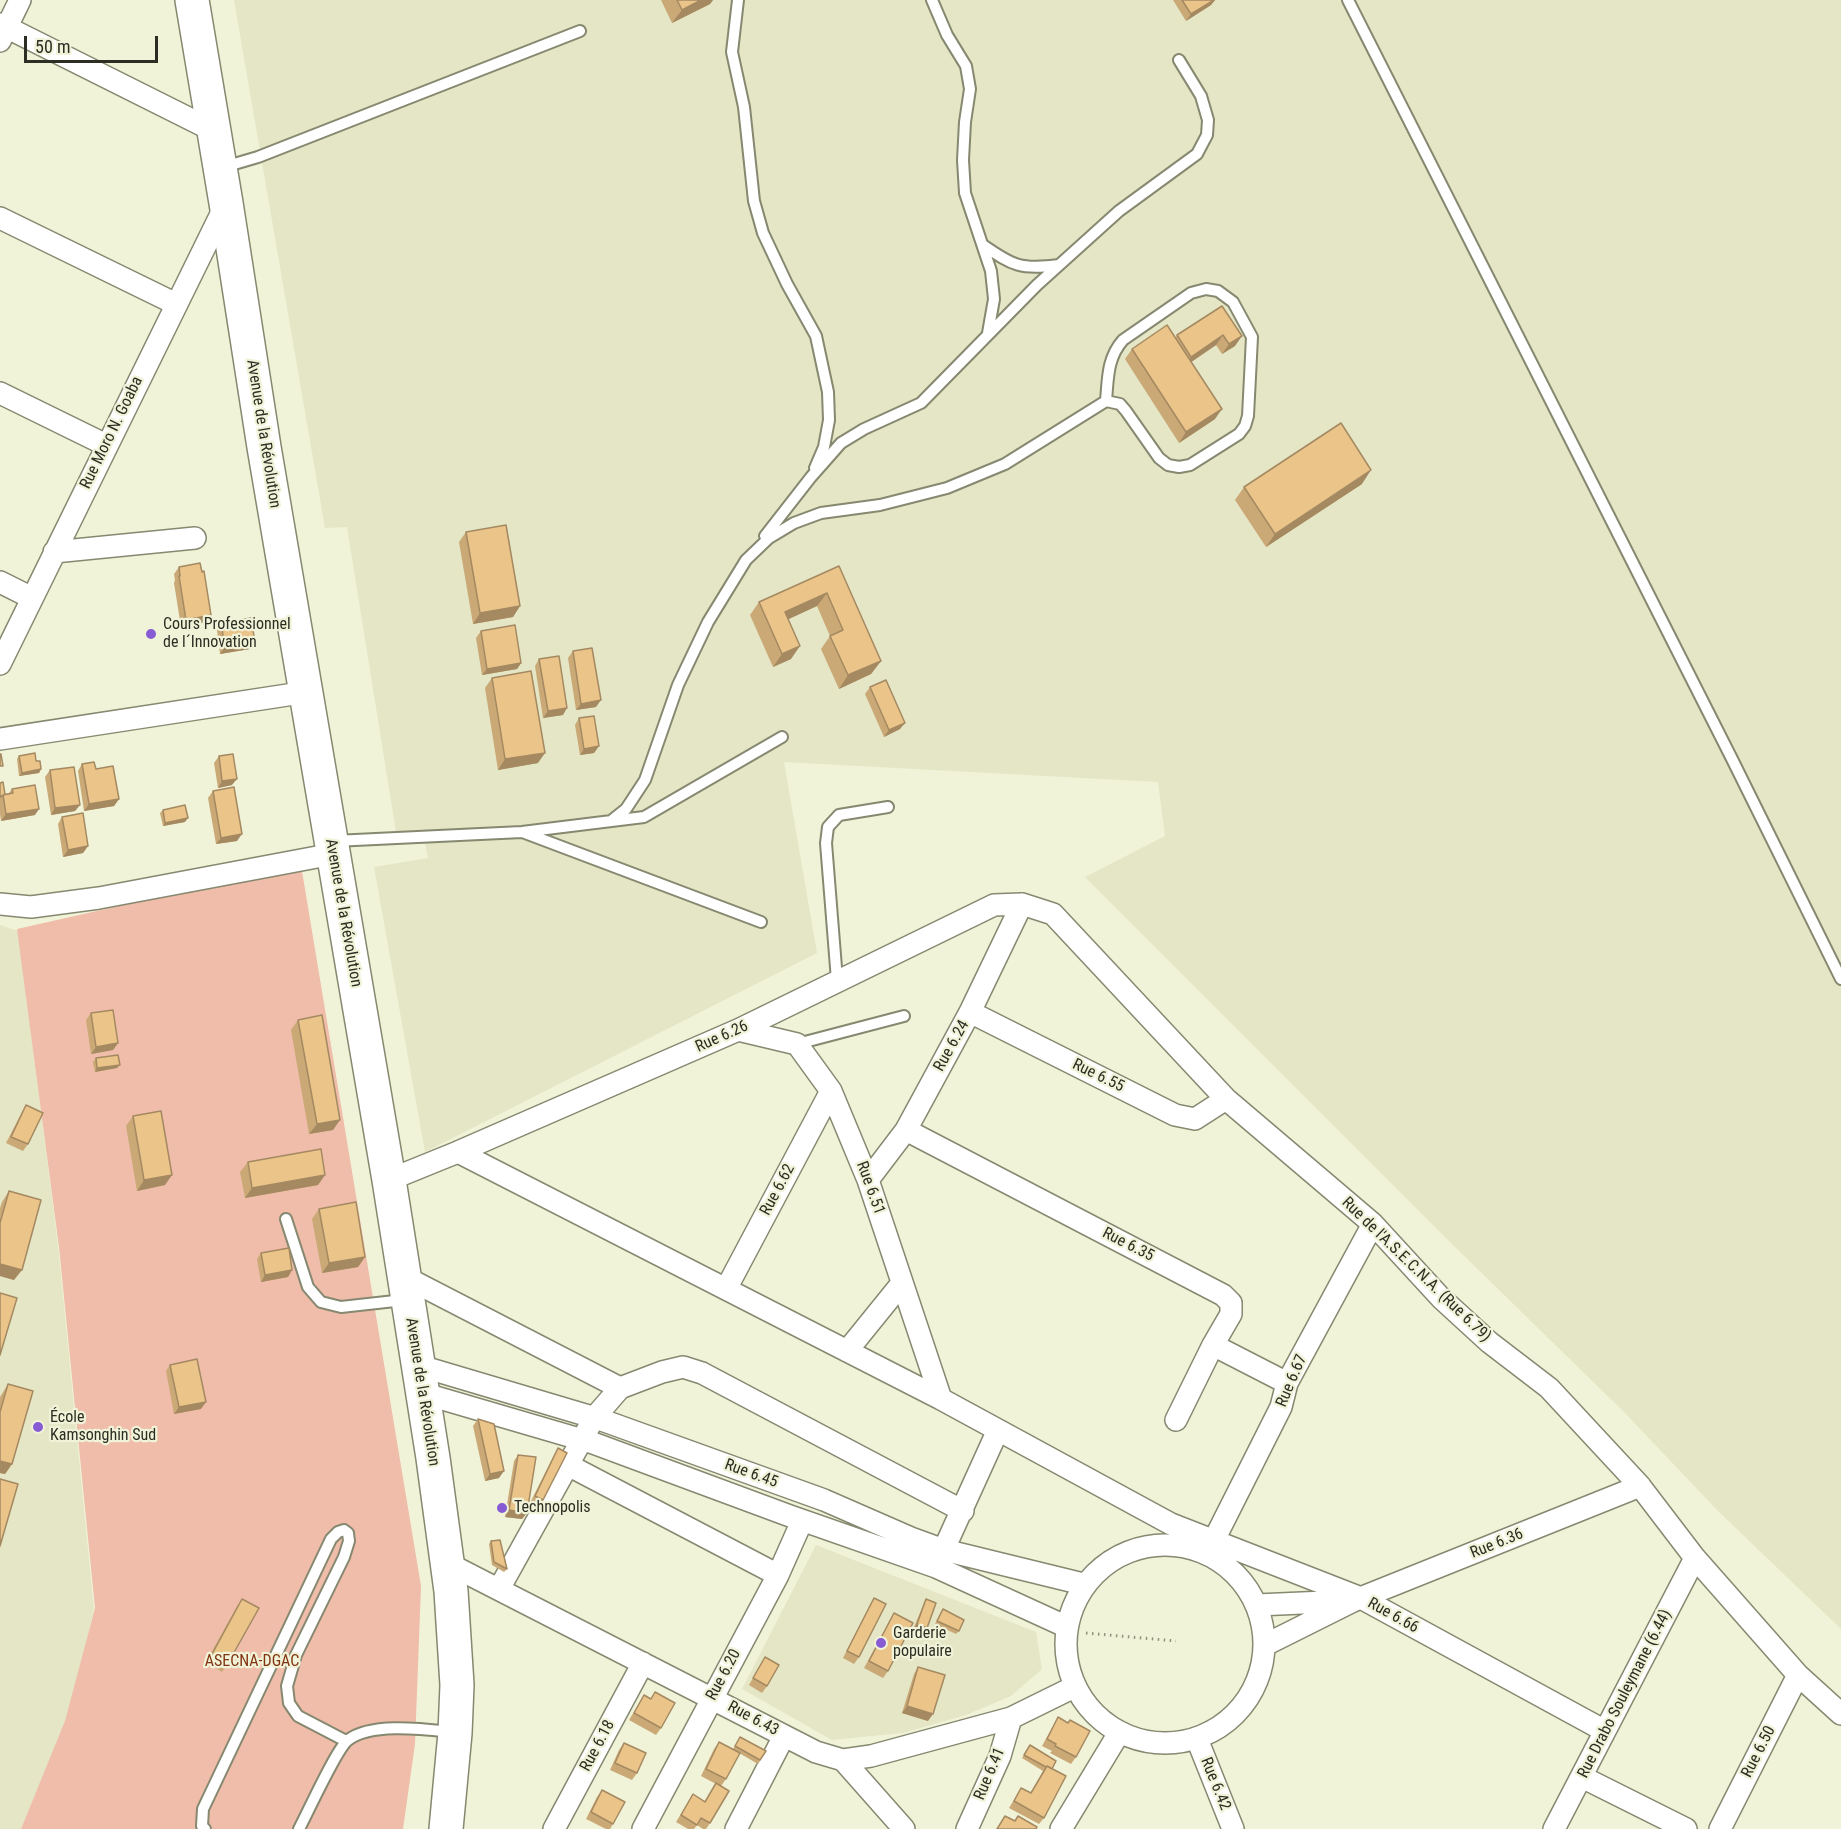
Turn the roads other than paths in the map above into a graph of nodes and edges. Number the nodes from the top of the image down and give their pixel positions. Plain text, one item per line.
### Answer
1 (20, 0) edge
2 (192, 0) edge
3 (738, 0) edge
4 (933, 0) edge
5 (1348, 0) edge
6 (2, 31) edge
7 (580, 31) dead end
8 (1179, 60) dead end
9 (214, 131) junction
10 (220, 168) junction
11 (226, 203) junction
12 (0, 218) edge
13 (983, 244) junction
14 (1059, 265) junction
15 (176, 304) junction
16 (988, 333) junction
17 (0, 393) edge
18 (1106, 401) junction
19 (106, 445) junction
20 (811, 477) junction
21 (195, 538) dead end
22 (54, 552) junction
23 (746, 560) junction
24 (0, 582) edge
25 (32, 598) junction
26 (0, 664) edge
27 (307, 692) junction
28 (782, 736) dead end
29 (0, 739) edge
30 (888, 807) dead end
31 (611, 821) junction
32 (522, 832) junction
33 (332, 848) junction
34 (0, 904) edge
35 (1022, 904) junction
36 (1053, 914) joint
37 (761, 922) dead end
38 (1841, 980) edge
39 (837, 981) junction
40 (970, 1012) junction
41 (904, 1016) dead end
42 (738, 1030) junction
43 (796, 1044) junction
44 (831, 1091) junction
45 (1226, 1099) junction
46 (906, 1130) junction
47 (458, 1152) junction
48 (389, 1180) junction
49 (868, 1180) junction
50 (286, 1219) dead end
51 (1373, 1224) junction
52 (902, 1283) junction
53 (405, 1288) junction
54 (726, 1289) junction
55 (1213, 1345) junction
56 (848, 1351) junction
57 (419, 1379) junction
58 (1287, 1383) junction
59 (620, 1388) junction
60 (941, 1399) junction
61 (594, 1418) junction
62 (1176, 1420) dead end
63 (998, 1430) junction
64 (583, 1441) junction
65 (695, 1454) junction
66 (568, 1465) junction
67 (688, 1478) junction
68 (1640, 1486) junction
69 (796, 1490) junction
70 (963, 1511) junction
71 (796, 1518) junction
72 (1214, 1540) junction
73 (940, 1558) junction
74 (1695, 1558) junction
75 (447, 1563) junction
76 (778, 1575) junction
77 (1083, 1584) junction
78 (499, 1589) junction
79 (1357, 1600) junction
80 (1257, 1605) junction
81 (1066, 1629) junction
82 (1265, 1645) junction
83 (643, 1663) junction
84 (1798, 1675) junction
85 (1074, 1687) junction
86 (711, 1698) junction
87 (1841, 1714) edge
88 (1011, 1718) junction
89 (1605, 1731) junction
90 (455, 1732) junction
91 (1119, 1733) junction
92 (784, 1736) junction
93 (1197, 1738) junction
94 (346, 1741) junction
95 (843, 1760) junction
96 (1582, 1778) junction
97 (1073, 1807) junction
98 (205, 1829) edge
99 (299, 1829) edge
100 (446, 1829) edge
101 (554, 1829) edge
102 (643, 1829) edge
103 (736, 1829) edge
104 (904, 1829) edge
105 (967, 1829) edge
106 (1061, 1829) edge
107 (1081, 1829) edge
108 (1233, 1829) edge
109 (1554, 1829) edge
110 (1686, 1829) edge
111 (1720, 1829) edge

1 - 6 street
2 - 9 main road, Avenue de la Révolution
3 - 20 lane
4 - 13 lane
5 - 38 lane
6 - 9 street
7 - 10 lane
8 - 14 lane
9 - 10 main road, Avenue de la Révolution
10 - 11 main road, Avenue de la Révolution
11 - 15 street, Rue Moro N. Goaba
11 - 27 main road, Avenue de la Révolution
12 - 15 street
13 - 14 lane
13 - 16 lane
14 - 16 lane
15 - 19 street, Rue Moro N. Goaba
16 - 20 lane
17 - 19 street
18 - 18 lane
18 - 23 lane
19 - 22 street, Rue Moro N. Goaba
20 - 23 lane
21 - 22 street
22 - 25 street, Rue Moro N. Goaba
23 - 31 lane
24 - 25 street
25 - 26 street, Rue Moro N. Goaba
27 - 29 street
27 - 33 main road, Avenue de la Révolution
28 - 31 lane
30 - 39 lane
31 - 32 lane
32 - 33 lane
32 - 37 lane
33 - 34 street
33 - 48 main road, Avenue de la Révolution
35 - 36 street, Rue 6.26
35 - 39 street, Rue 6.26
35 - 40 street, Rue 6.24
36 - 45 street, Rue de l'A.S.E.C.N.A. (Rue 6.79)
39 - 42 street, Rue 6.26
40 - 45 street, Rue 6.55
40 - 46 street, Rue 6.24
41 - 43 lane
42 - 43 street
42 - 47 street, Rue 6.26
43 - 44 street, Rue 6.51
44 - 49 street, Rue 6.51
44 - 54 street, Rue 6.62
45 - 51 street, Rue de l'A.S.E.C.N.A. (Rue 6.79)
46 - 49 street, Rue 6.24
46 - 55 street, Rue 6.35
47 - 48 street, Rue 6.26
47 - 54 street, Rue 6.66
48 - 53 main road, Avenue de la Révolution
49 - 52 street, Rue 6.51
50 - 53 lane
51 - 58 street, Rue 6.67
51 - 68 street, Rue de l'A.S.E.C.N.A. (Rue 6.79)
52 - 56 street
52 - 60 street, Rue 6.51
53 - 57 main road, Avenue de la Révolution
53 - 59 street
54 - 56 street, Rue 6.66
55 - 58 street
55 - 62 street, Rue 6.35
56 - 60 street, Rue 6.66
57 - 61 street, Rue 6.45
57 - 64 street, Rue 6.45
57 - 75 main road, Avenue de la Révolution
58 - 72 street, Rue 6.67
59 - 61 street
59 - 70 street
60 - 63 street, Rue 6.66
61 - 64 street
61 - 65 street, Rue 6.45
63 - 70 street
63 - 72 street, Rue 6.66
64 - 66 street
64 - 67 street, Rue 6.45
65 - 67 street
65 - 69 street, Rue 6.45
66 - 76 street
66 - 78 street
67 - 71 street, Rue 6.45
68 - 74 street, Rue de l'A.S.E.C.N.A. (Rue 6.79)
68 - 79 street, Rue 6.36
69 - 71 street, Rue 6.20
69 - 73 street, Rue 6.45
70 - 73 street
71 - 73 street, Rue 6.45
71 - 76 street, Rue 6.20
72 - 79 street, Rue 6.66
73 - 77 street, Rue 6.45
73 - 81 street, Rue 6.45
74 - 84 street, Rue de l'A.S.E.C.N.A. (Rue 6.79)
74 - 89 street, Rue Drabo Souleymane (6.44)
75 - 78 street, Rue 6.43
75 - 90 main road, Avenue de la Révolution
76 - 86 street, Rue 6.20
77 - 80 street
77 - 81 street
78 - 83 street, Rue 6.43
79 - 80 street, Rue 6.36
79 - 82 street, Rue 6.36
79 - 89 street, Rue 6.66
80 - 82 street
81 - 85 street
82 - 93 street
83 - 86 street, Rue 6.43
83 - 101 street, Rue 6.18
84 - 87 street, Rue de l'A.S.E.C.N.A. (Rue 6.79)
84 - 111 street, Rue 6.50
85 - 88 street, Rue 6.43
85 - 91 street
86 - 92 street, Rue 6.43
86 - 102 street, Rue 6.20
88 - 95 street, Rue 6.43
88 - 105 street, Rue 6.41
89 - 96 street, Rue Drabo Souleymane (6.44)
90 - 94 lane
90 - 100 main road, Avenue de la Révolution
91 - 93 street
91 - 97 street
92 - 95 street, Rue 6.43
92 - 103 street
93 - 108 street, Rue 6.42
94 - 98 lane
94 - 99 lane
95 - 104 street
96 - 109 street, Rue Drabo Souleymane (6.44)
96 - 110 street
97 - 106 street
97 - 107 street

